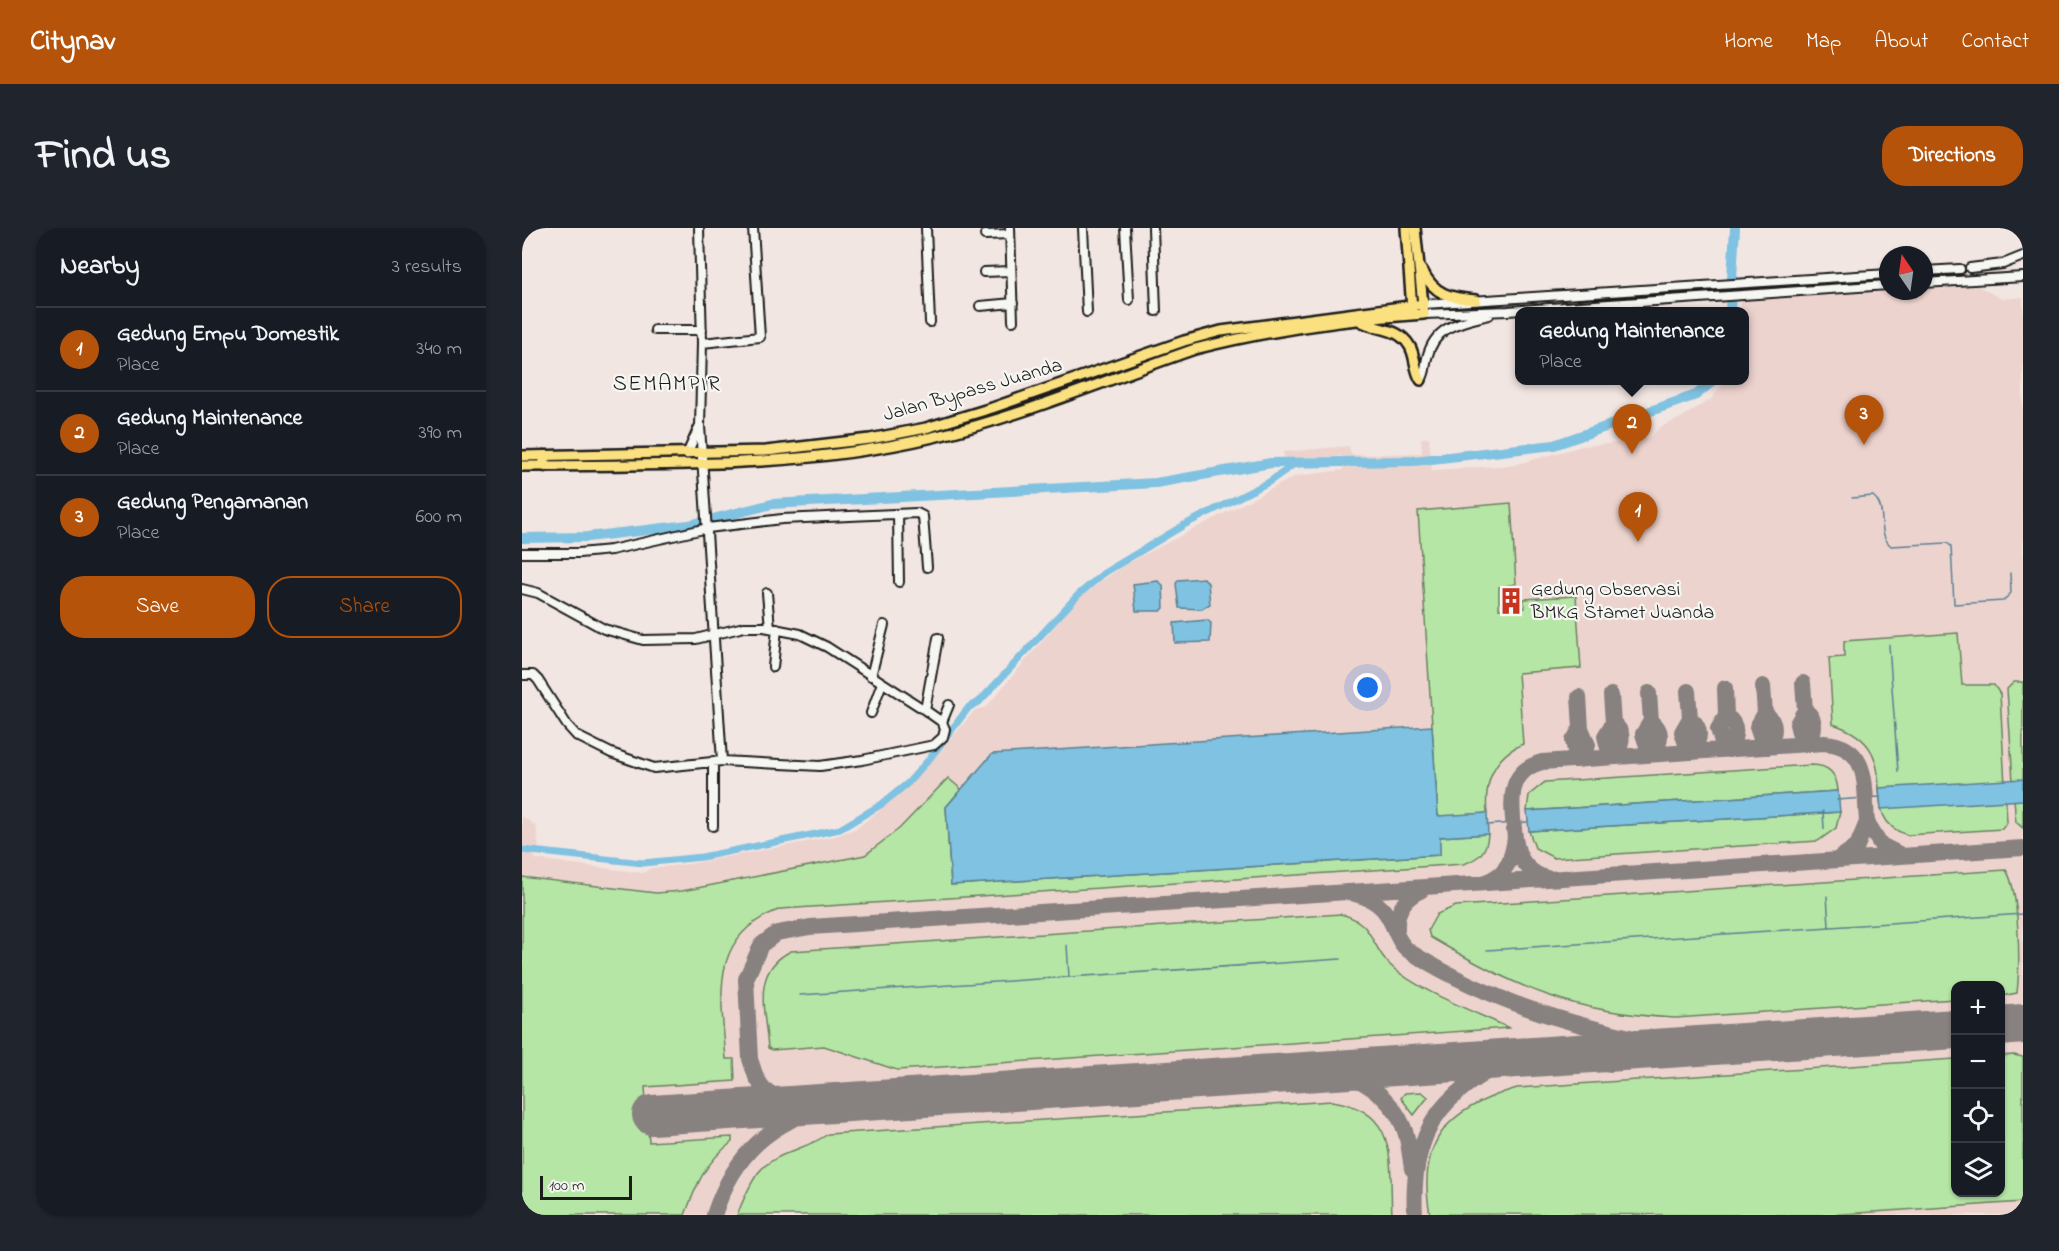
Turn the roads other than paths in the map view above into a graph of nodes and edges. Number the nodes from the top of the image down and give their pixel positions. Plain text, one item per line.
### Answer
1 (699, 228) edge
2 (753, 228) edge
3 (926, 228) edge
4 (1083, 228) edge
5 (1125, 228) edge
6 (1154, 228) edge
7 (1406, 228) edge
8 (1414, 228) edge
9 (1010, 231) edge
10 (985, 235) dead end
11 (2023, 256) edge
12 (2003, 264) junction
13 (1420, 265) junction
14 (1970, 268) dead end
15 (1960, 269) dead end
16 (1011, 271) junction
17 (1933, 271) edge
18 (984, 272) dead end
19 (1879, 275) edge
20 (2004, 276) junction
21 (2023, 277) edge
22 (1933, 282) edge
23 (1879, 286) edge
24 (1129, 300) dead end
25 (1476, 300) junction
26 (1013, 303) junction
27 (980, 306) dead end
28 (1562, 307) edge
29 (1424, 309) junction
30 (1156, 310) dead end
31 (1412, 310) junction
32 (1515, 310) edge
33 (1508, 311) junction
34 (1087, 312) dead end
35 (1359, 320) junction
36 (1013, 321) dead end
37 (930, 322) dead end
38 (655, 330) dead end
39 (702, 330) junction
40 (702, 343) junction
41 (1421, 380) joint
42 (700, 426) junction
43 (856, 446) junction
44 (704, 453) junction
45 (687, 454) junction
46 (522, 456) edge
47 (544, 461) junction
48 (703, 464) junction
49 (522, 466) edge
50 (898, 514) junction
51 (708, 526) junction
52 (522, 553) edge
53 (927, 567) dead end
54 (900, 582) dead end
55 (522, 589) edge
56 (767, 593) dead end
57 (884, 625) dead end
58 (774, 629) junction
59 (714, 634) junction
60 (938, 638) dead end
61 (773, 668) dead end
62 (522, 675) edge
63 (871, 676) junction
64 (882, 683) junction
65 (949, 705) dead end
66 (926, 710) junction
67 (871, 713) dead end
68 (942, 722) junction
69 (717, 761) junction
70 (713, 826) dead end

1 - 39 street
2 - 40 street
3 - 37 street
4 - 34 street
5 - 24 street
6 - 30 street
7 - 31 main road
8 - 13 main road
9 - 10 street
9 - 16 street
11 - 12 street
12 - 14 street
12 - 20 street
13 - 25 main road
13 - 29 main road
15 - 17 street
16 - 18 street
16 - 26 street
19 - 25 street
20 - 21 street
20 - 22 street
23 - 28 street
25 - 29 street
26 - 27 street
26 - 36 street
29 - 31 main road, Jalan Bypass Juanda
29 - 33 street
31 - 35 main road, Jalan Bypass Juanda
31 - 43 main road, Jalan Bypass Juanda
32 - 33 street
33 - 41 street
35 - 41 main road
35 - 43 main road, Jalan Bypass Juanda
38 - 39 street
39 - 40 street
40 - 42 street
42 - 44 street
42 - 45 street
43 - 44 main road, Jalan Bypass Juanda
43 - 48 main road, Jalan Bypass Juanda
44 - 45 main road, Jalan Bypass Juanda
44 - 48 street
45 - 47 main road, Jalan Bypass Juanda
46 - 47 main road, Jalan Bypass Juanda
47 - 48 main road, Jalan Bypass Juanda
47 - 49 main road, Jalan Bypass Juanda
48 - 51 street
50 - 51 street
50 - 53 street
50 - 54 street
51 - 52 street
51 - 59 street
55 - 59 street
56 - 58 street
57 - 63 street
58 - 59 street
58 - 61 street
58 - 63 street
59 - 69 street
60 - 66 street
62 - 69 street
63 - 64 street
64 - 66 street
64 - 67 street
65 - 68 street
66 - 68 street
68 - 69 street
69 - 70 street

